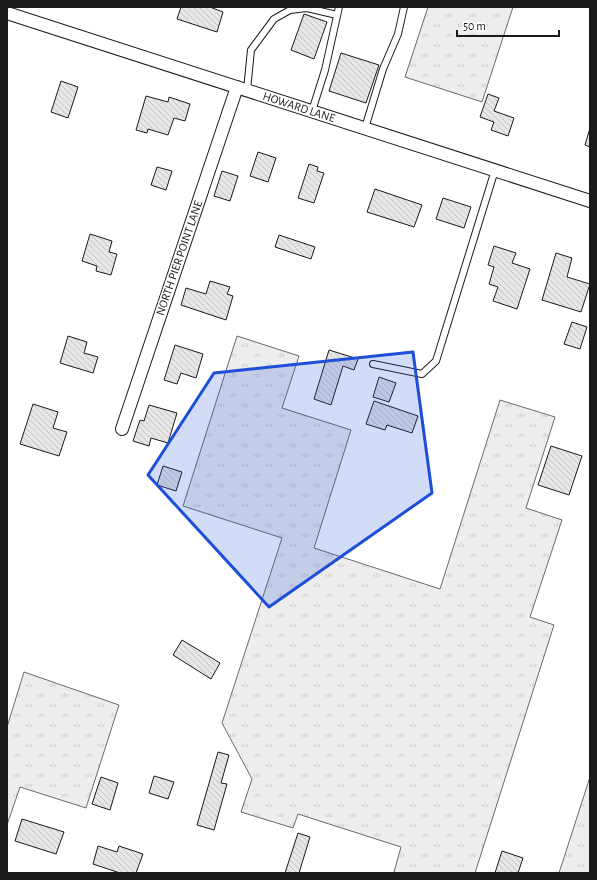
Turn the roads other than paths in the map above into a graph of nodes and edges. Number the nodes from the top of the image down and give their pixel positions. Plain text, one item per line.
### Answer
1 (340, 7) edge
2 (404, 7) edge
3 (7, 13) edge
4 (337, 15) junction
5 (242, 89) junction
6 (312, 111) junction
7 (365, 128) junction
8 (495, 170) junction
9 (590, 201) edge
10 (373, 364) dead end
11 (122, 429) dead end

1 - 4 lane
2 - 7 lane
3 - 5 street, HOWARD LANE
4 - 5 lane
4 - 6 lane
5 - 6 street, HOWARD LANE
5 - 11 street, NORTH PIER POINT LANE
6 - 7 street, HOWARD LANE
7 - 8 street, HOWARD LANE
8 - 9 street, HOWARD LANE
8 - 10 lane

